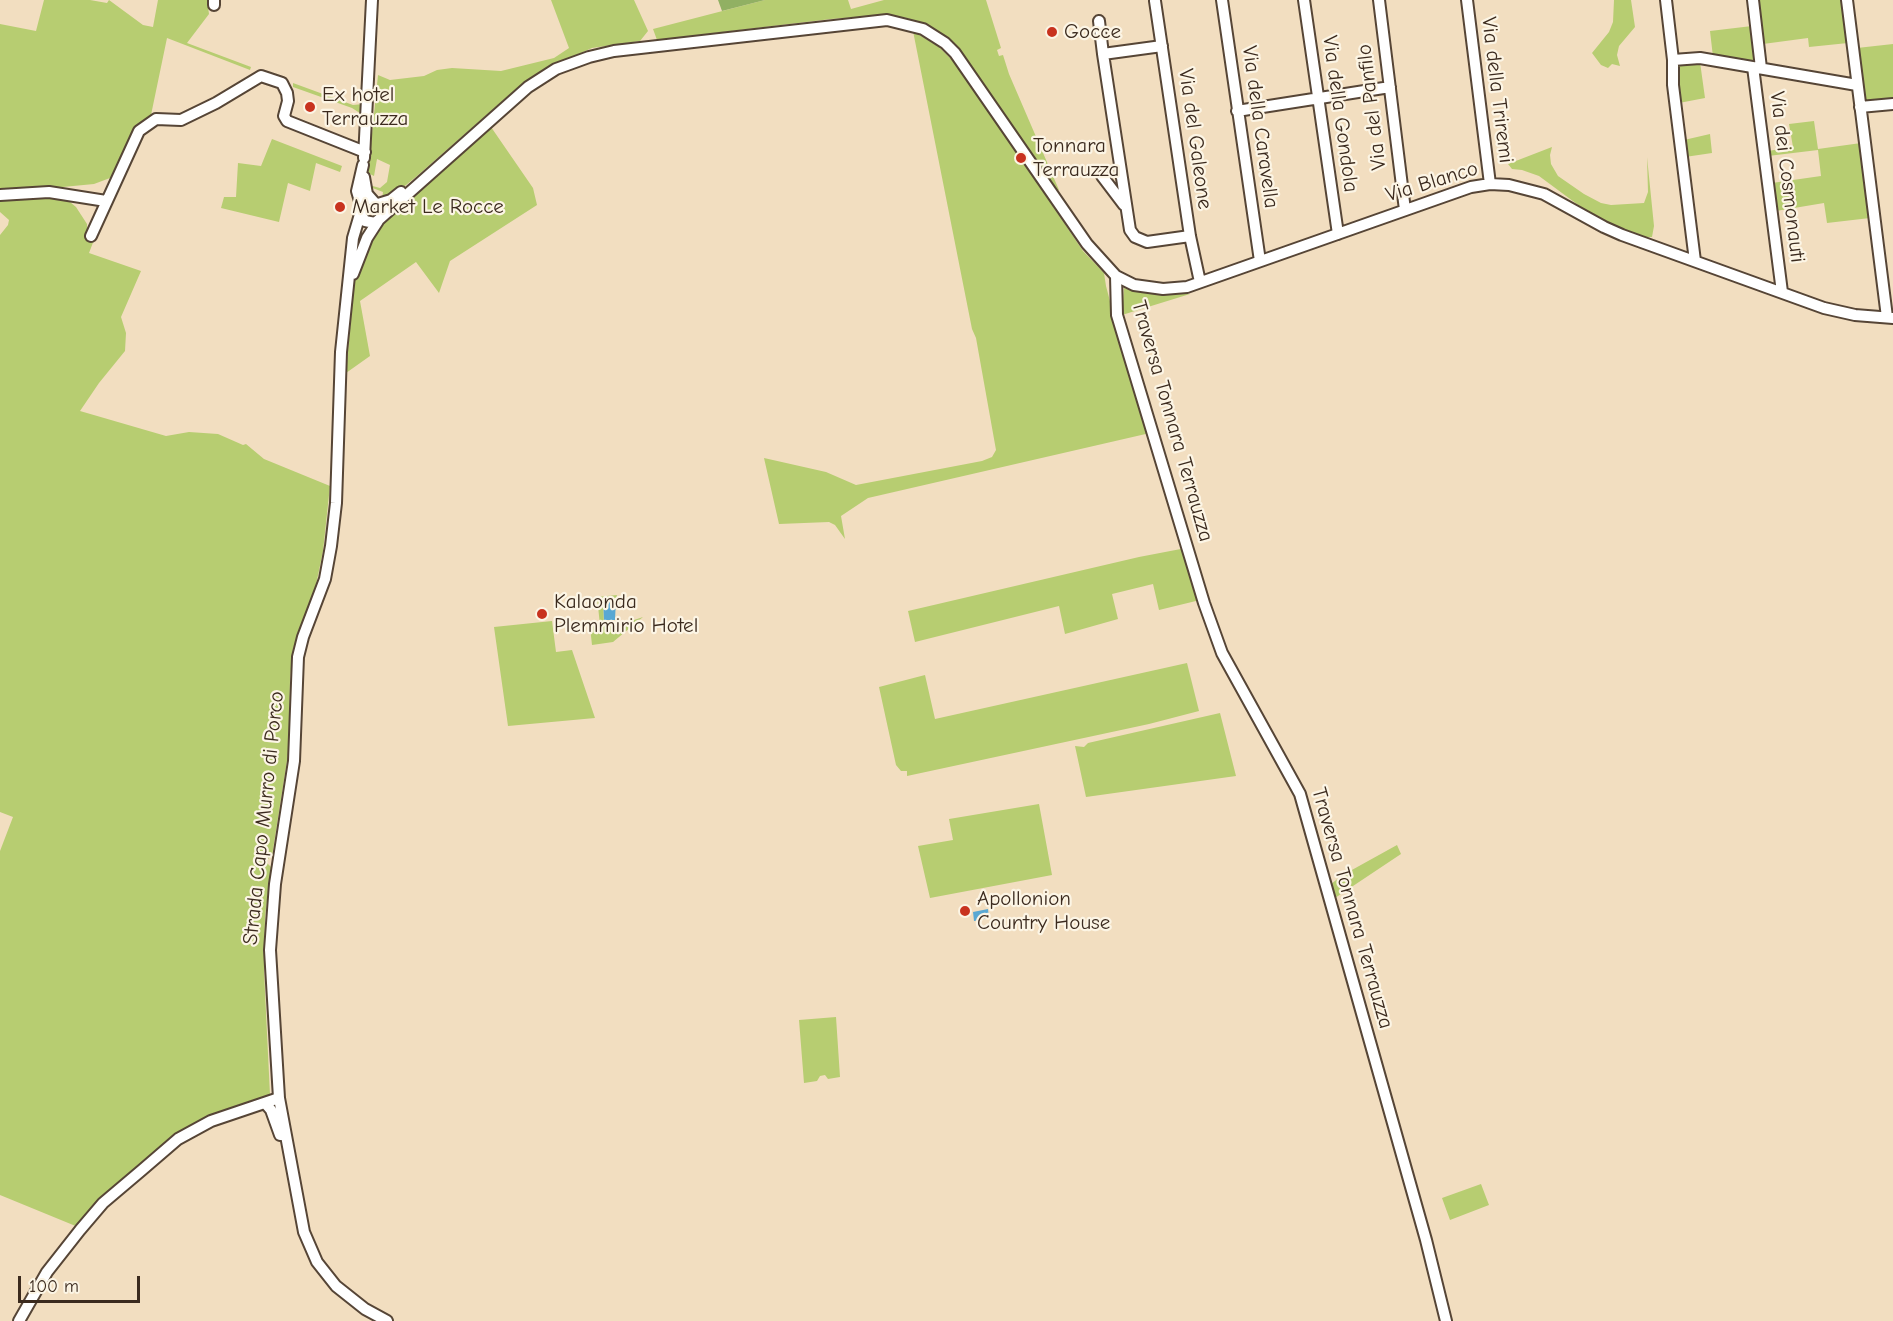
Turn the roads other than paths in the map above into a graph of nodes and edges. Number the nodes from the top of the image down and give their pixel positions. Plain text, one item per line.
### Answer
1 (372, 0) edge
2 (1155, 0) edge
3 (1222, 0) edge
4 (1304, 0) edge
5 (1379, 0) edge
6 (1467, 0) edge
7 (1666, 0) edge
8 (1753, 0) edge
9 (1847, 0) edge
10 (1099, 21) dead end
11 (1162, 46) junction
12 (1103, 54) junction
13 (1673, 60) junction
14 (1757, 68) junction
15 (1857, 85) junction
16 (1390, 87) junction
17 (1318, 98) junction
18 (1893, 104) edge
19 (1860, 107) junction
20 (1237, 111) junction
21 (364, 152) junction
22 (363, 165) junction
23 (1102, 176) dead end
24 (424, 178) junction
25 (1490, 184) junction
26 (0, 195) edge
27 (106, 201) junction
28 (377, 203) junction
29 (1126, 208) junction
30 (362, 210) junction
31 (1405, 210) junction
32 (380, 219) junction
33 (1338, 234) junction
34 (92, 236) dead end
35 (1190, 236) junction
36 (1260, 261) junction
37 (1695, 261) junction
38 (1116, 276) junction
39 (1200, 282) junction
40 (349, 285) junction
41 (1782, 292) junction
42 (1890, 317) edge
43 (279, 1098) junction
44 (265, 1104) junction
45 (290, 1161) junction
46 (19, 1321) edge
47 (387, 1321) edge
48 (1446, 1321) edge

1 - 21 street
2 - 11 street, Via del Galeone
3 - 20 street, Via della Caravella
4 - 17 street, Via della Gondola
5 - 16 street, Via del Panfilo
6 - 25 street, Via della Triremi
7 - 13 street
8 - 14 street, Via dei Cosmonauti
9 - 15 street
10 - 12 street
11 - 12 street
11 - 35 street, Via del Galeone
12 - 29 street
13 - 14 street
13 - 37 street
14 - 15 street
14 - 41 street, Via dei Cosmonauti
15 - 19 street
16 - 17 street
16 - 31 street, Via del Panfilo
17 - 20 street
17 - 33 street, Via della Gondola
18 - 19 street
19 - 42 street
20 - 36 street, Via della Caravella
21 - 22 street
21 - 27 street
22 - 28 street
22 - 30 street
23 - 29 street
24 - 28 street
24 - 32 street
24 - 38 street, Traversa Tonnara Terrauzza
25 - 31 street, Via Blanco
25 - 37 street, Via Blanco
26 - 27 street
27 - 34 street
28 - 30 street
28 - 32 street
29 - 35 street
30 - 32 street
30 - 40 street
31 - 33 street, Via Blanco
32 - 40 street
33 - 36 street, Via Blanco
35 - 39 street, Via del Galeone
36 - 39 street, Via Blanco
37 - 41 street, Via Blanco
38 - 39 street, Via Blanco
38 - 48 street, Traversa Tonnara Terrauzza
40 - 43 street, Strada Capo Murro di Porco
41 - 42 street, Via Blanco
43 - 44 street
43 - 45 street, Strada Capo Murro di Porco
44 - 45 street
44 - 46 street
45 - 47 street, Strada Capo Murro di Porco

